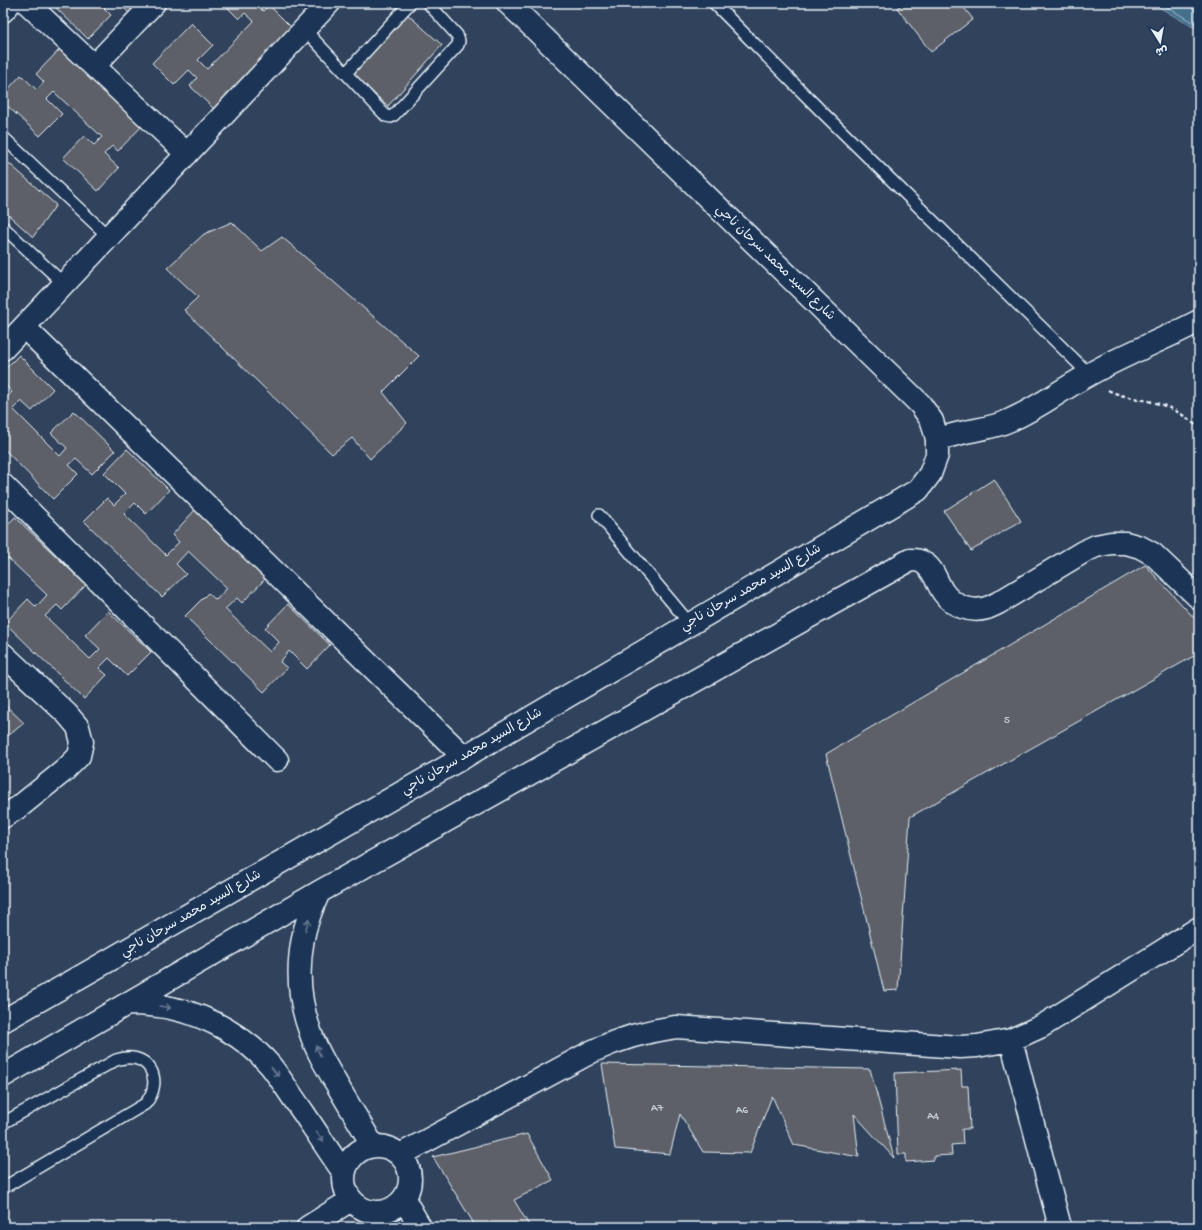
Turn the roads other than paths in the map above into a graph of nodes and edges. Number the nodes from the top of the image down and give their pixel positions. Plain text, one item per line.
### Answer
1 (10, 3) edge
2 (28, 3) edge
3 (154, 3) edge
4 (329, 3) edge
5 (410, 3) edge
6 (428, 3) edge
7 (508, 3) edge
8 (714, 3) edge
9 (3, 11) edge
10 (304, 29) junction
11 (94, 66) junction
12 (346, 74) junction
13 (3, 137) edge
14 (187, 154) junction
15 (3, 227) edge
16 (109, 237) junction
17 (64, 284) junction
18 (1199, 321) edge
19 (24, 327) junction
20 (3, 349) edge
21 (1089, 374) junction
22 (937, 439) junction
23 (3, 485) edge
24 (599, 515) dead end
25 (1199, 598) edge
26 (690, 624) junction
27 (3, 654) edge
28 (464, 757) junction
29 (277, 760) dead end
30 (3, 817) edge
31 (319, 892) junction
32 (1199, 928) edge
33 (127, 1004) junction
34 (3, 1021) edge
35 (1010, 1040) junction
36 (3, 1076) edge
37 (3, 1123) edge
38 (373, 1146) junction
39 (400, 1155) junction
40 (344, 1173) junction
41 (3, 1188) edge
42 (404, 1199) junction
43 (351, 1200) junction
44 (308, 1227) edge
45 (420, 1227) edge
46 (1060, 1227) edge

1 - 9 street
2 - 11 street
3 - 11 street
4 - 10 street
5 - 12 lane
6 - 12 lane
7 - 22 street, شارع السيد محمد سرحان ناجي
8 - 21 lane
10 - 12 lane
10 - 14 street
11 - 14 street
13 - 16 lane
14 - 16 street
15 - 17 lane
16 - 17 street
17 - 19 street
18 - 21 street
19 - 20 street
19 - 28 street
21 - 22 street
22 - 26 street, شارع السيد محمد سرحان ناجي
23 - 29 street
24 - 26 lane
25 - 31 street
26 - 28 street, شارع السيد محمد سرحان ناجي
27 - 30 street
28 - 34 street, شارع السيد محمد سرحان ناجي
31 - 33 street
38 -> 31 street
32 - 35 street
33 - 36 street
33 -> 40 street
35 - 39 street
35 - 46 street
37 - 41 lane
38 - 39 street
38 - 40 street
39 - 42 street
40 - 43 street
42 - 43 street
42 - 45 street
43 - 44 street

